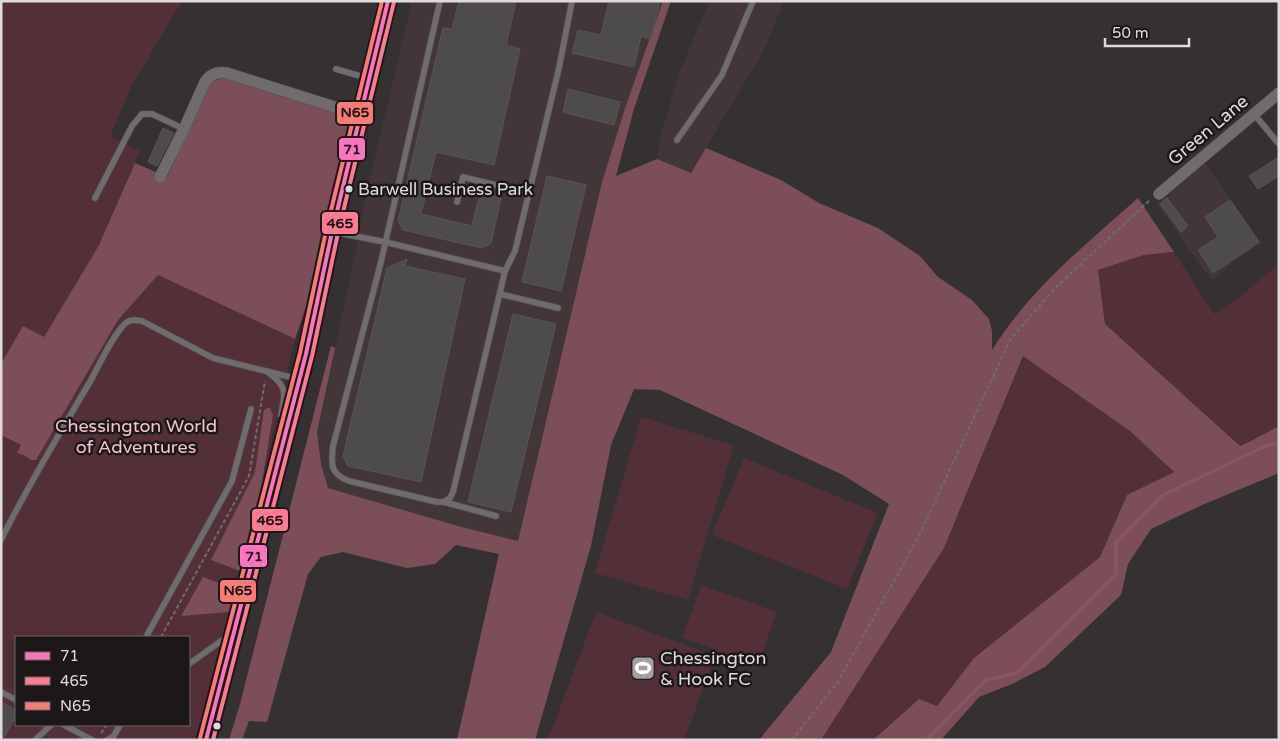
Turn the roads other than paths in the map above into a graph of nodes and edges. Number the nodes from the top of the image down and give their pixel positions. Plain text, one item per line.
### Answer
1 (388, 1) edge
2 (440, 1) edge
3 (572, 1) edge
4 (753, 1) edge
5 (336, 69) dead end
6 (369, 79) junction
7 (1279, 93) edge
8 (1254, 114) junction
9 (360, 115) junction
10 (184, 129) junction
11 (677, 140) dead end
12 (1279, 144) edge
13 (160, 177) dead end
14 (528, 192) junction
15 (1159, 194) road end
16 (95, 198) dead end
17 (457, 202) dead end
18 (332, 232) junction
19 (385, 242) junction
20 (506, 272) junction
21 (500, 294) junction
22 (558, 308) dead end
23 (98, 367) junction
24 (267, 372) junction
25 (95, 379) dead end
26 (300, 380) junction
27 (250, 409) dead end
28 (273, 484) junction
29 (444, 502) junction
30 (496, 516) dead end
31 (1, 540) edge
32 (234, 632) junction
33 (147, 636) edge
34 (190, 663) edge
35 (1, 692) edge
36 (15, 699) edge
37 (50, 726) edge
38 (66, 726) edge
39 (119, 726) edge
40 (35, 740) edge
41 (92, 740) edge
42 (107, 740) edge
43 (206, 740) edge

1 - 6 highway
2 - 19 lane
3 - 14 lane
4 - 11 lane
5 - 6 lane
6 - 9 highway
7 - 8 street, Green Lane
8 - 12 lane
8 - 15 street, Green Lane
9 - 10 street
9 - 18 highway
10 - 13 street
10 - 16 lane
14 - 17 lane
14 - 20 lane
18 - 19 lane
18 - 26 highway
19 - 20 lane
19 - 29 lane
20 - 21 lane
21 - 22 lane
21 - 29 lane
23 - 24 lane
23 - 25 lane
23 - 31 lane
24 - 26 lane
24 - 28 lane
26 - 28 highway
27 - 33 lane
28 - 32 highway
29 - 30 lane
32 - 34 lane
32 - 43 highway
35 - 36 lane
37 - 40 lane
38 - 41 lane
39 - 42 lane

